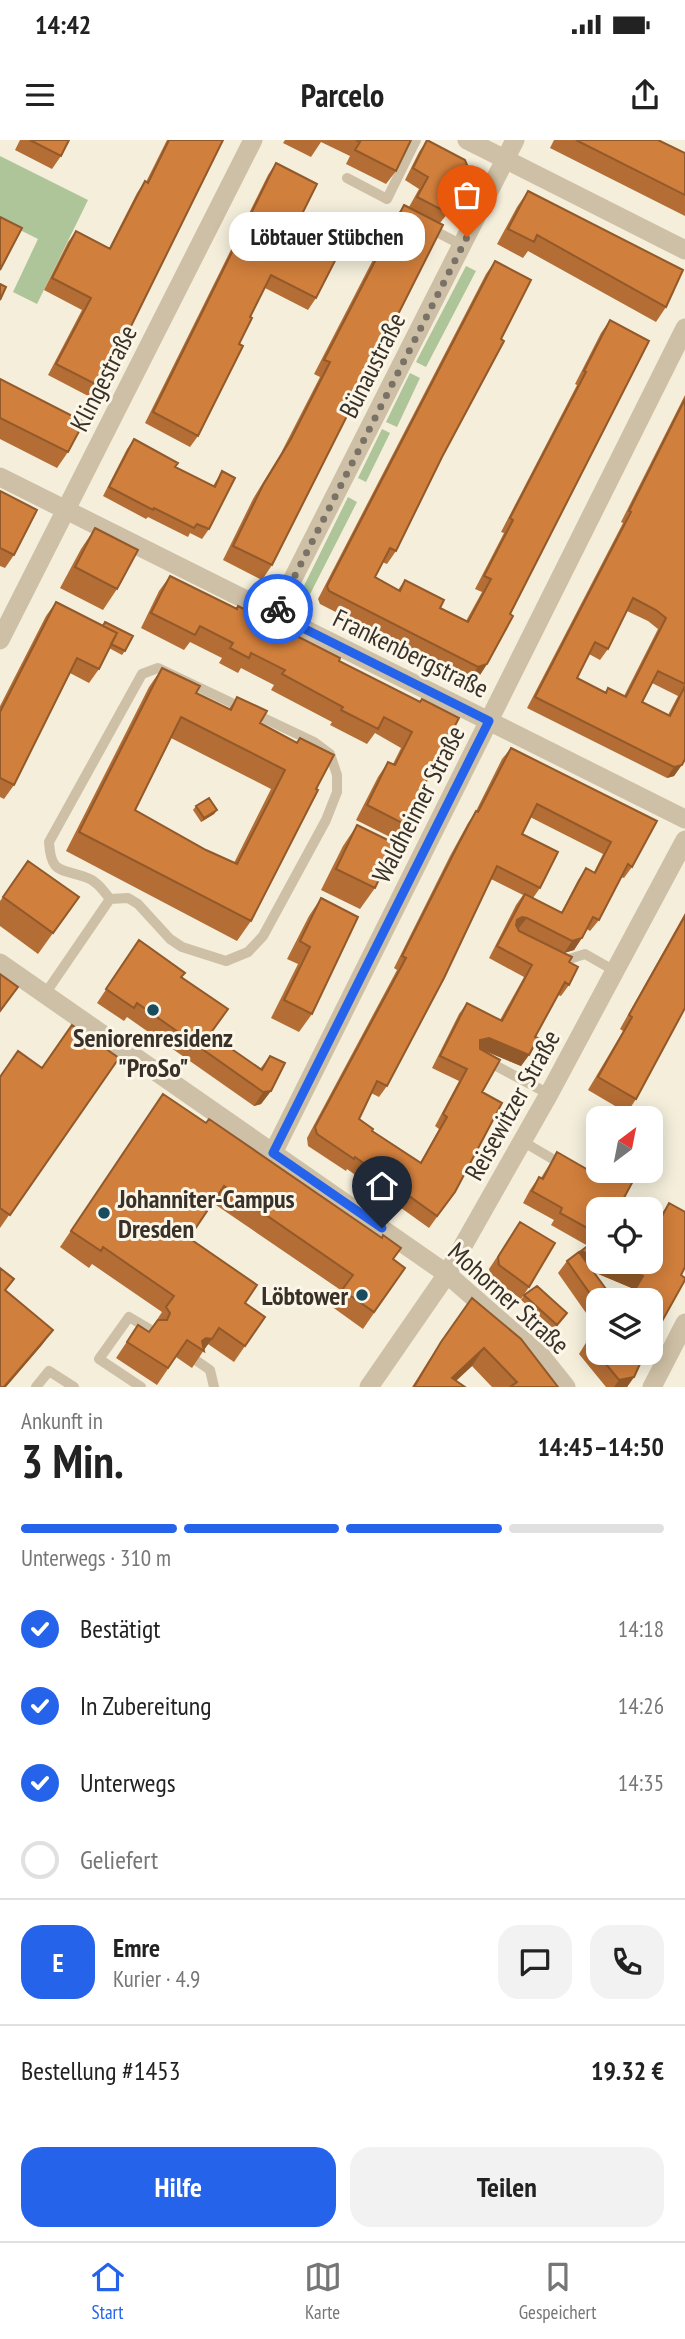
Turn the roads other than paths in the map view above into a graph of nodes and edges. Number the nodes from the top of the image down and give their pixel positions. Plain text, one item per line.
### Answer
1 (253, 140) edge
2 (416, 140) edge
3 (467, 140) edge
4 (515, 140) edge
5 (506, 159) junction
6 (347, 178) dead end
7 (419, 223) edge
8 (462, 245) junction
9 (685, 250) edge
10 (685, 328) edge
11 (0, 477) edge
12 (66, 510) junction
13 (275, 614) junction
14 (0, 640) edge
15 (489, 721) junction
16 (685, 819) edge
17 (685, 840) edge
18 (110, 899) junction
19 (551, 955) edge
20 (0, 963) edge
21 (615, 971) junction
22 (45, 994) junction
23 (478, 1056) edge
24 (549, 1094) junction
25 (523, 1141) junction
26 (273, 1153) junction
27 (568, 1168) edge
28 (447, 1274) junction
29 (685, 1324) edge
30 (150, 1330) edge
31 (197, 1361) edge
32 (36, 1387) edge
33 (74, 1387) edge
34 (141, 1387) edge
35 (214, 1387) edge
36 (369, 1387) edge
37 (566, 1387) edge
38 (653, 1387) edge

1 - 12 street, Klingestraße
2 - 6 lane
3 - 5 street
4 - 5 street, Bünaustraße
5 - 8 street, Bünaustraße
5 - 9 street
7 - 8 lane
8 - 13 street, Bünaustraße
10 - 15 street, Waldheimer Straße
11 - 12 street, Frankenbergstraße
12 - 13 street, Frankenbergstraße
12 - 14 street, Klingestraße
13 - 15 street, Frankenbergstraße
15 - 16 street, Frankenbergstraße
15 - 26 street, Waldheimer Straße
17 - 21 street, Reisewitzer Straße
18 - 18 lane
18 - 22 lane
19 - 21 lane
20 - 22 street, Mohorner Straße
21 - 24 street, Reisewitzer Straße
22 - 26 street, Mohorner Straße
23 - 24 lane
24 - 25 street, Reisewitzer Straße
25 - 27 lane
25 - 28 street, Reisewitzer Straße
26 - 28 street, Mohorner Straße
28 - 36 street, Reisewitzer Straße
28 - 37 street, Mohorner Straße
29 - 38 street
30 - 34 lane
31 - 35 lane
32 - 33 lane

